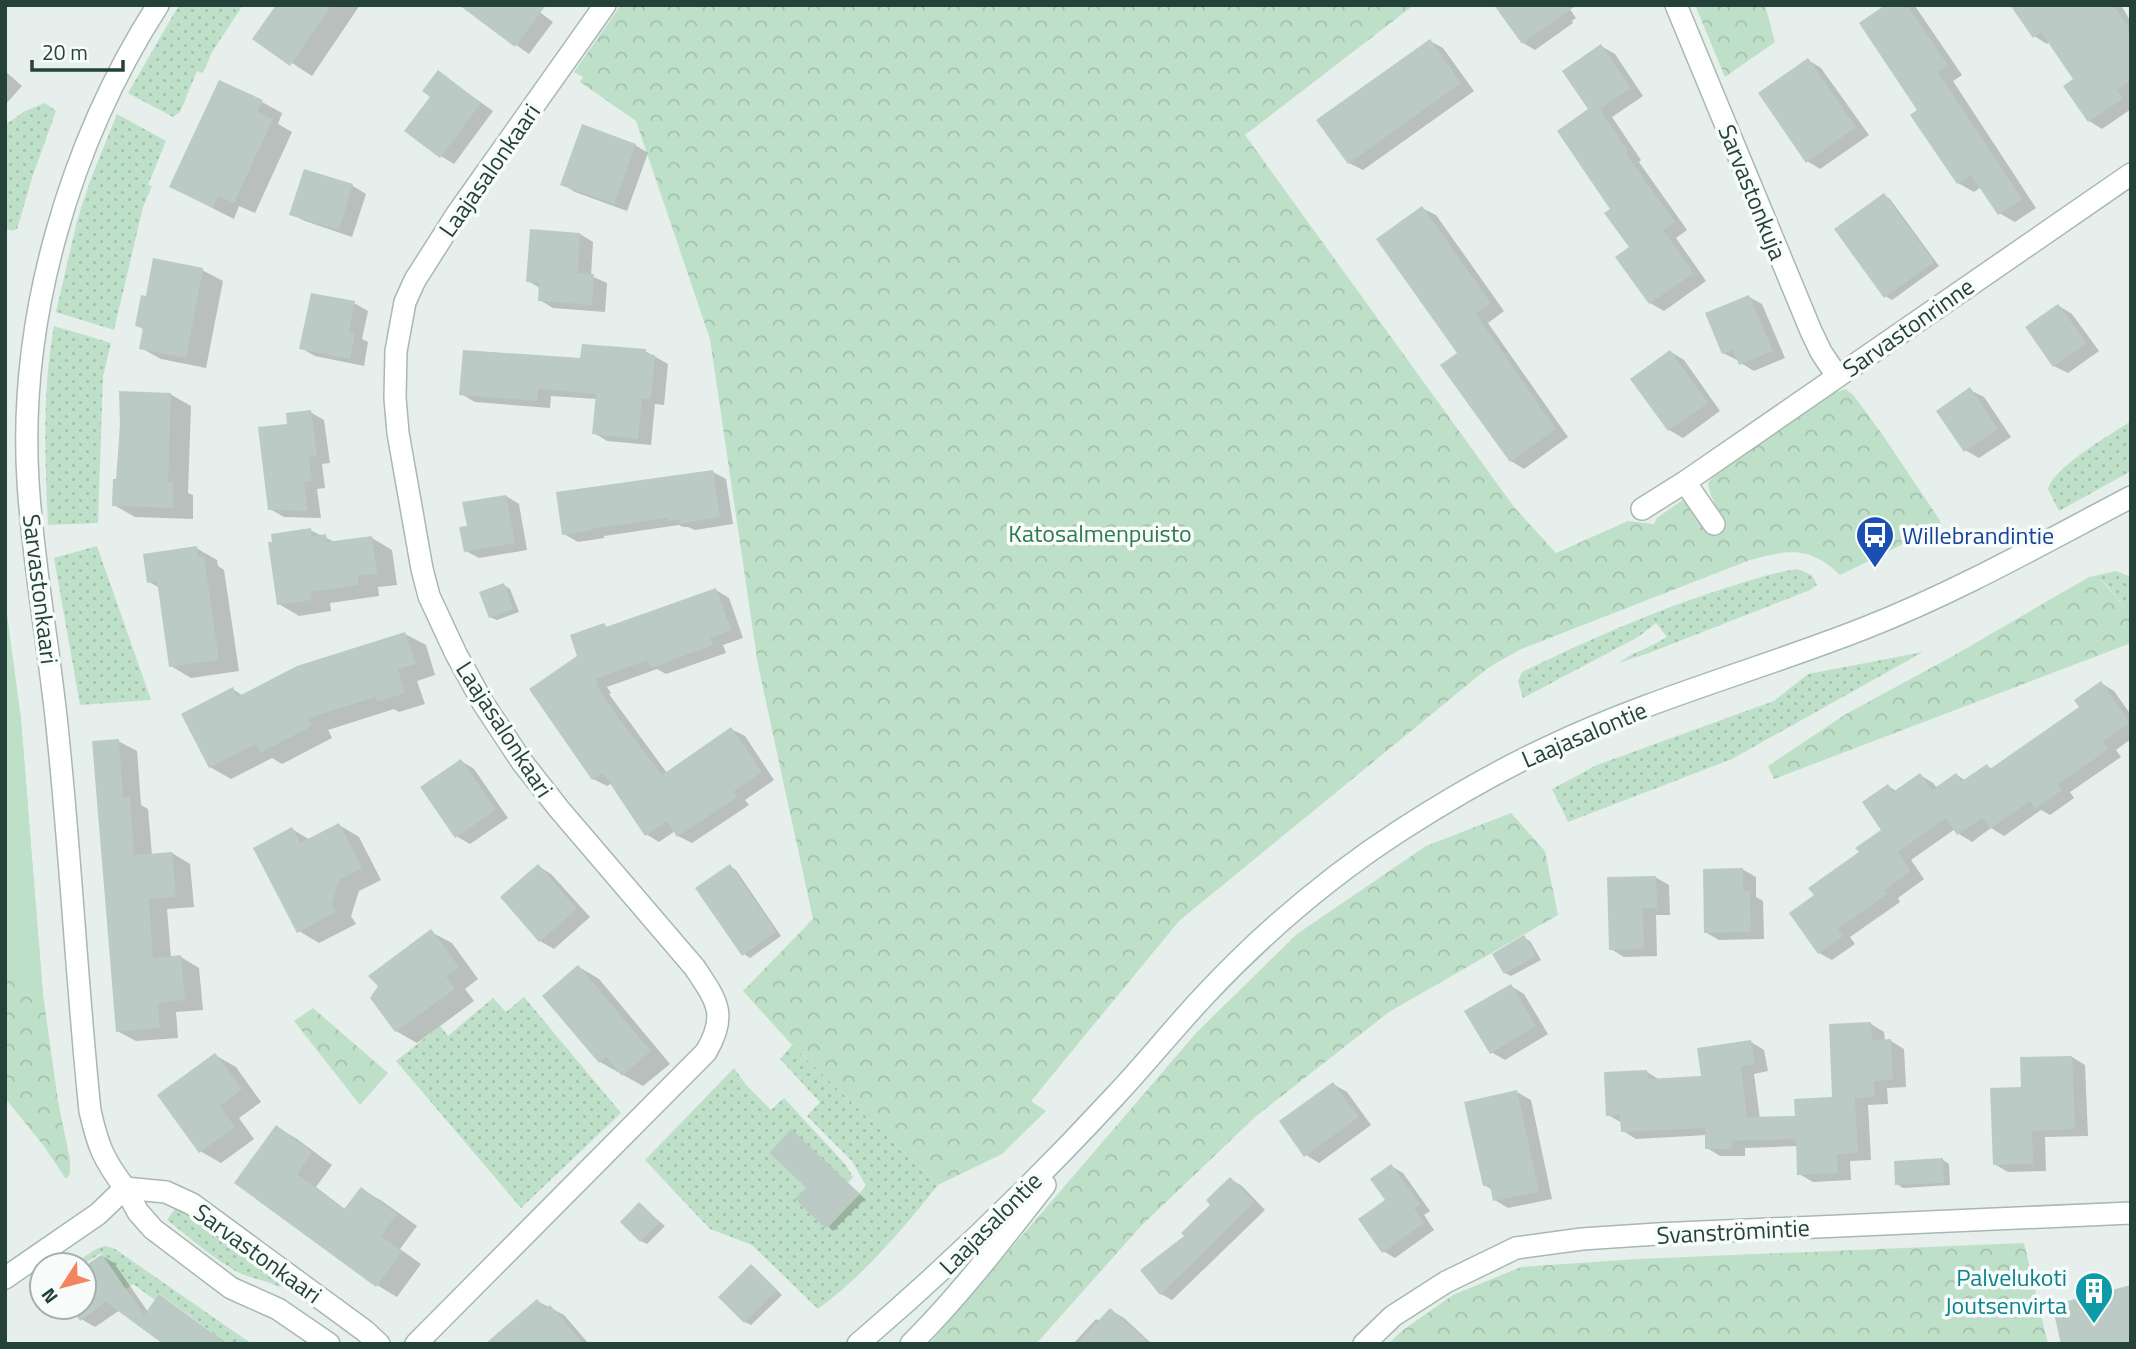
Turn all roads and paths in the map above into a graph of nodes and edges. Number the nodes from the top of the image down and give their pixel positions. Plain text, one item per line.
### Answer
1 (158, 5) edge
2 (605, 5) edge
3 (1676, 5) edge
4 (2131, 174) edge
5 (1837, 376) junction
6 (1685, 482) junction
7 (2131, 497) edge
8 (1642, 509) dead end
9 (1714, 523) dead end
10 (1116, 1095) junction
11 (125, 1188) junction
12 (2131, 1213) edge
13 (5, 1278) edge
14 (329, 1344) edge
15 (379, 1344) edge
16 (416, 1344) edge
17 (858, 1344) edge
18 (911, 1344) edge
19 (1364, 1344) edge

1 - 11 street, Sarvastonkaari
2 - 16 street, Laajasalonkaari
3 - 5 street, Sarvastonkuja
4 - 5 street, Sarvastonrinne
5 - 6 street, Sarvastonrinne
6 - 8 street, Sarvastonrinne
6 - 9 street
7 - 10 street, Laajasalontie
10 - 17 street, Laajasalontie
10 - 18 street, Laajasalontie
11 - 13 street
11 - 14 street, Sarvastonkaari
11 - 15 street, Sarvastonkaari
12 - 19 street, Svanströmintie

